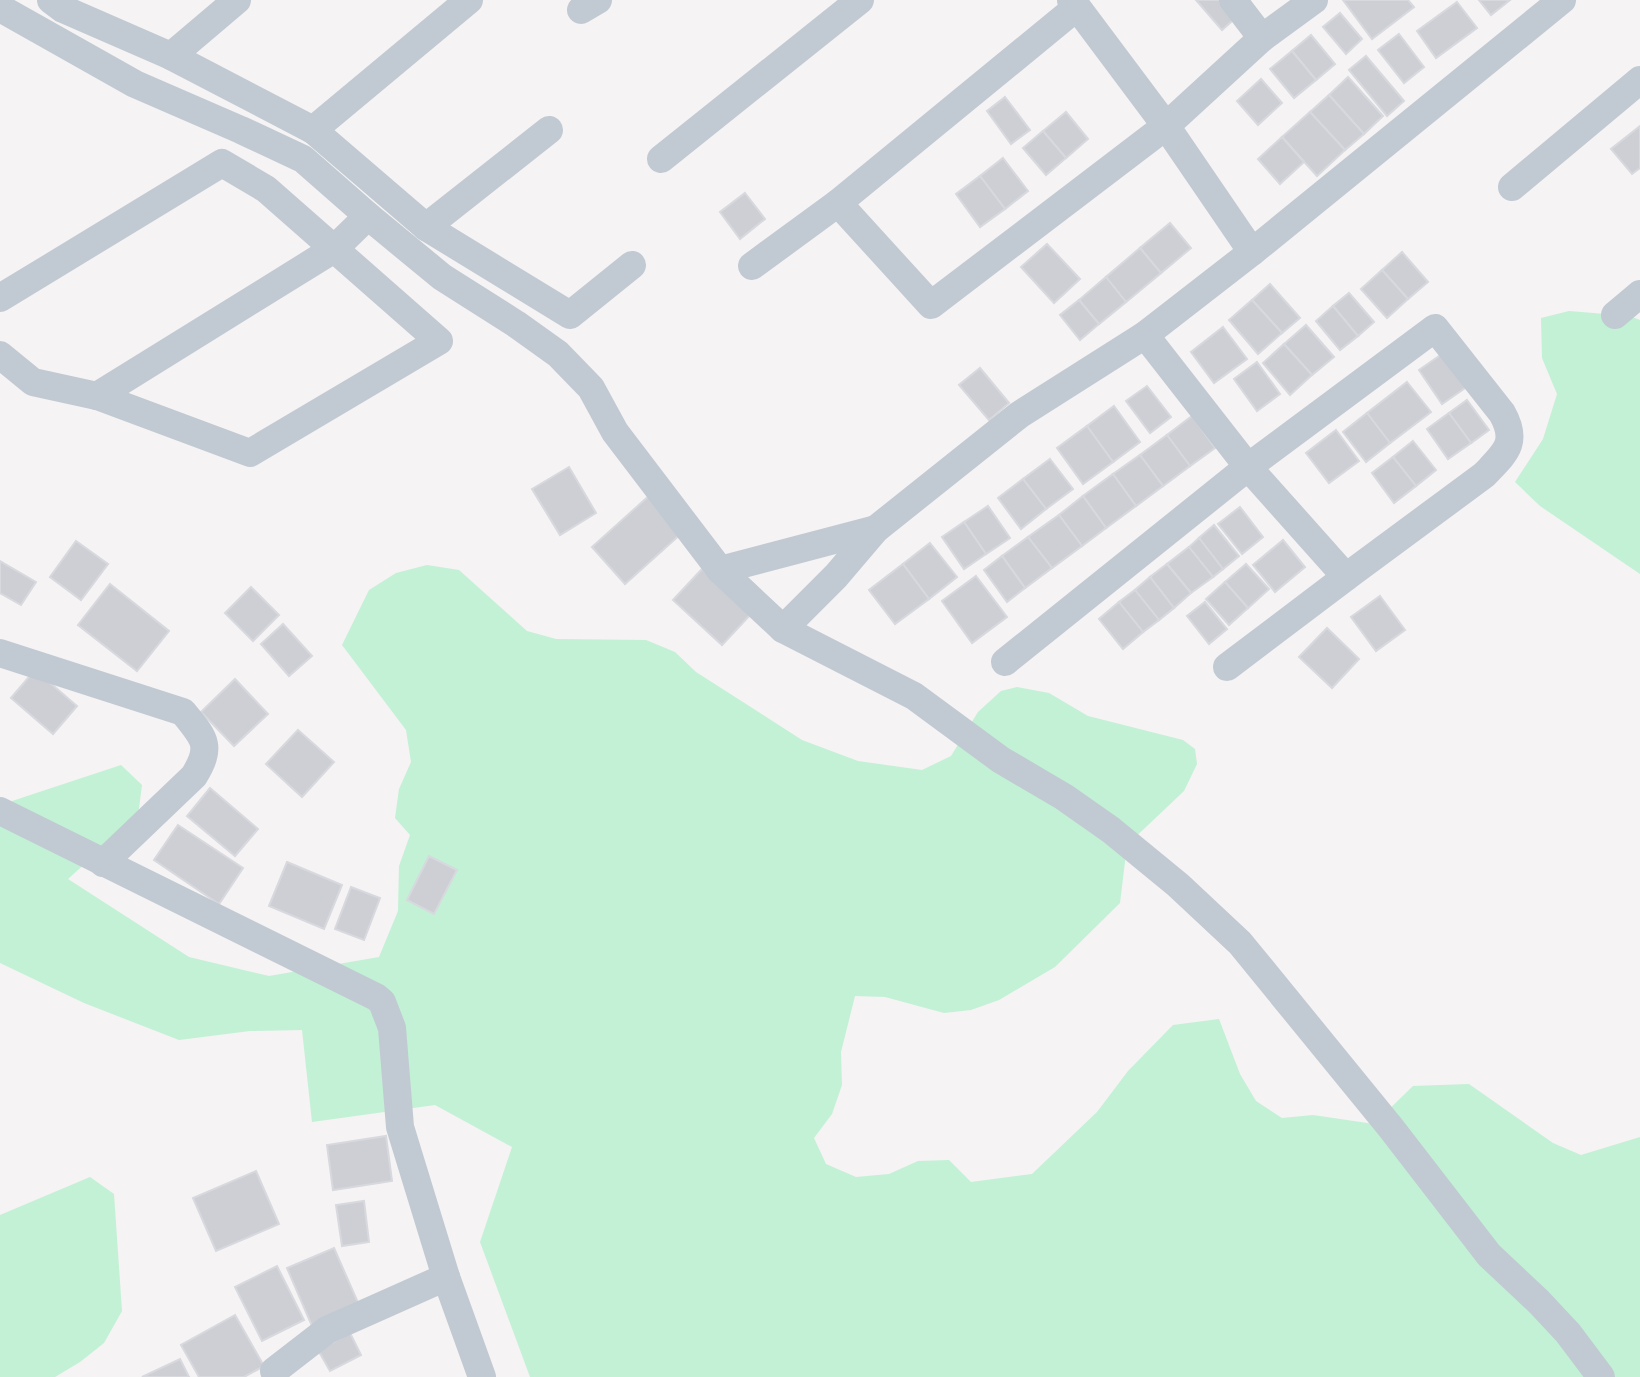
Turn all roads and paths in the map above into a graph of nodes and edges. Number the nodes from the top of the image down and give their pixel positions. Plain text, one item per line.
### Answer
1 (51, 0) edge
2 (237, 0) edge
3 (469, 0) edge
4 (860, 0) edge
5 (1233, 0) edge
6 (1314, 0) edge
7 (1562, 0) edge
8 (1074, 3) edge
9 (0, 8) edge
10 (1262, 38) junction
11 (171, 56) junction
12 (1640, 80) edge
13 (1166, 126) junction
14 (313, 130) junction
15 (549, 130) dead end
16 (661, 159) dead end
17 (1512, 187) dead end
18 (838, 203) junction
19 (368, 216) junction
20 (426, 227) junction
21 (334, 249) junction
22 (1252, 252) junction
23 (632, 265) dead end
24 (752, 266) dead end
25 (1640, 294) edge
26 (0, 298) edge
27 (1615, 316) dead end
28 (1146, 335) junction
29 (0, 355) edge
30 (97, 396) junction
31 (1248, 467) junction
32 (876, 529) junction
33 (720, 570) junction
34 (1346, 577) junction
35 (783, 629) junction
36 (0, 653) edge
37 (1005, 662) dead end
38 (1227, 667) dead end
39 (0, 811) edge
40 (103, 863) junction
41 (446, 1277) junction
42 (274, 1371) dead end
43 (482, 1377) edge
44 (1601, 1377) edge

1 - 11 street
2 - 11 street
3 - 14 street
4 - 16 street
5 - 10 street
6 - 10 street
7 - 22 street
8 - 13 street
8 - 18 street
9 - 19 street
10 - 13 street
11 - 14 street
12 - 17 street
13 - 18 street
13 - 22 street
14 - 20 street
15 - 20 street
18 - 24 street
19 - 21 street
19 - 33 street
20 - 23 street
21 - 26 street
21 - 30 street
21 - 30 street
22 - 28 street
25 - 27 street
28 - 31 street
28 - 32 street
29 - 30 street
31 - 34 street
31 - 34 street
31 - 37 street
32 - 33 street
32 - 35 street
33 - 35 street
34 - 38 street
35 - 44 street
36 - 40 street
39 - 40 street
40 - 41 street
41 - 42 street
41 - 43 street

